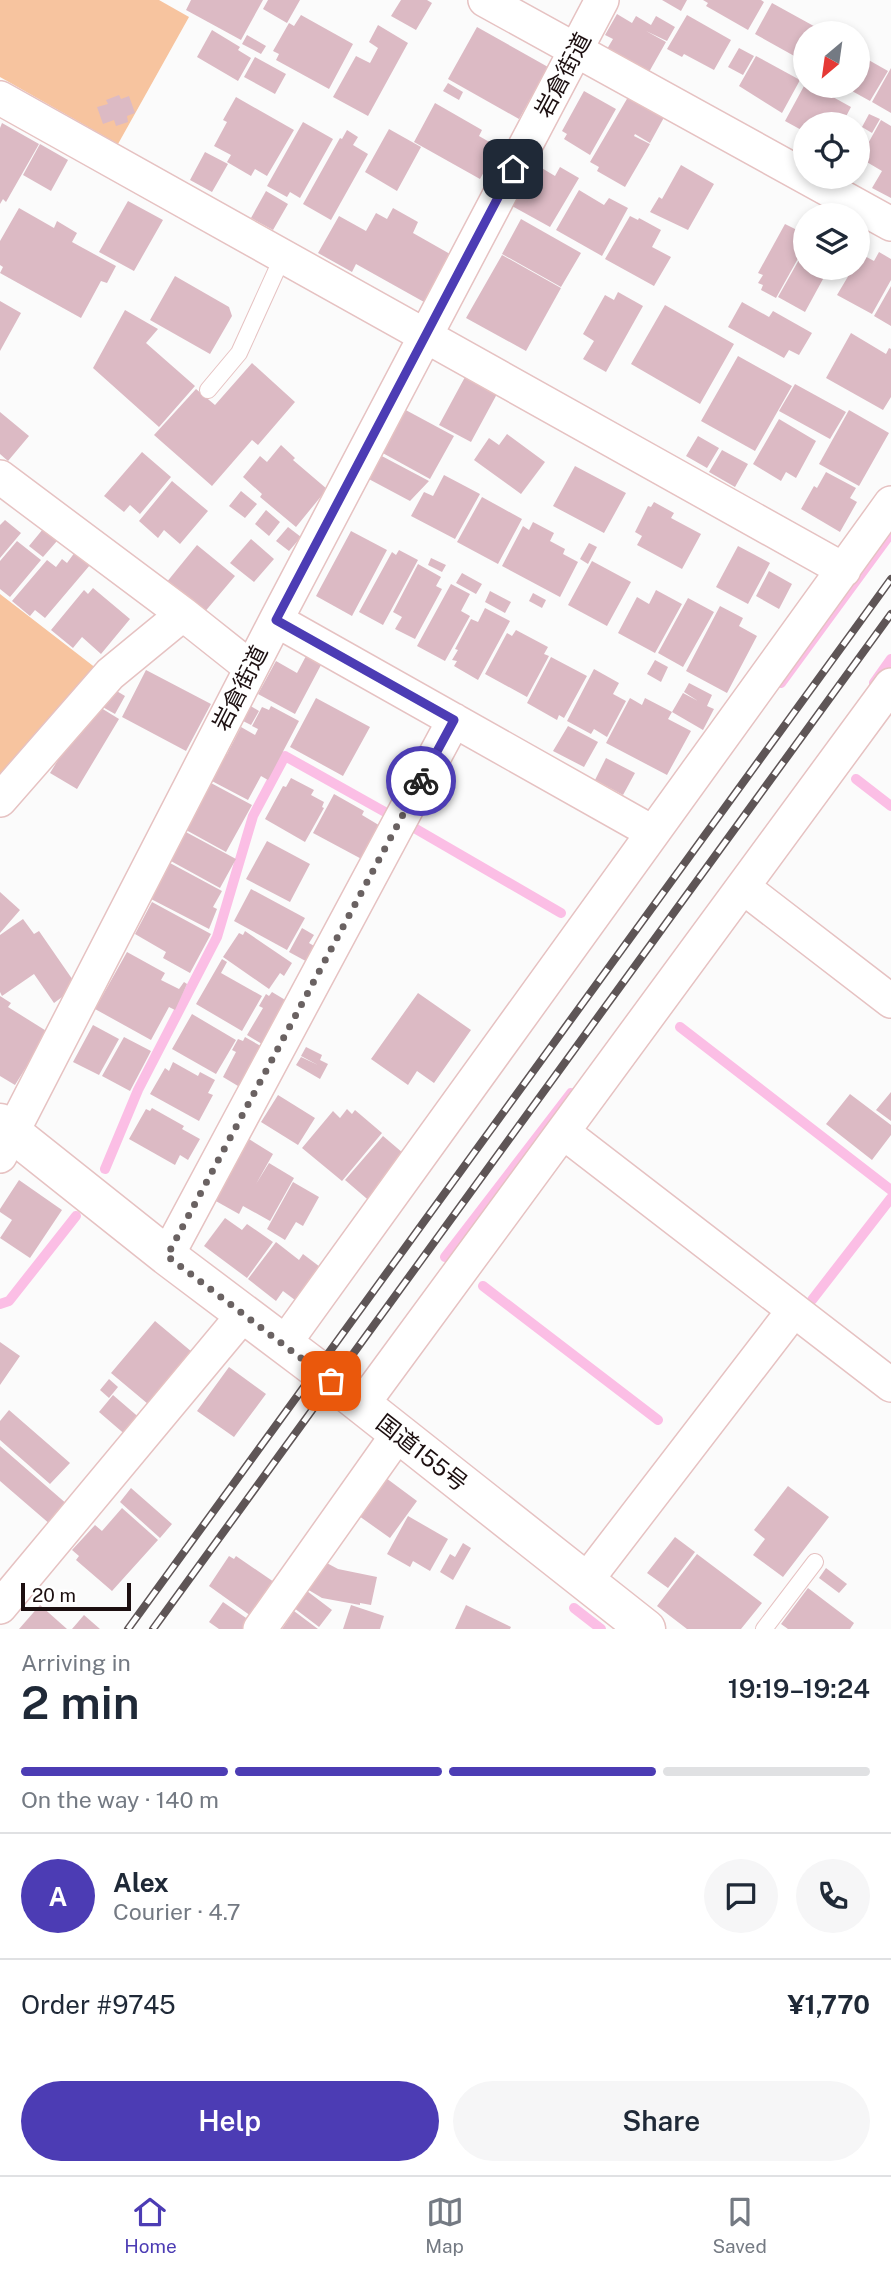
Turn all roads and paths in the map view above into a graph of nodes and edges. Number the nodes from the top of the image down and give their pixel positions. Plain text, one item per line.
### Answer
1 (485, 0) edge
2 (601, 0) edge
3 (576, 51) junction
4 (0, 98) edge
5 (891, 224) edge
6 (283, 256) junction
7 (425, 335) junction
8 (208, 390) dead end
9 (0, 477) edge
10 (891, 503) edge
11 (844, 570) junction
12 (183, 614) junction
13 (276, 620) junction
14 (251, 668) junction
15 (891, 685) edge
16 (454, 720) junction
17 (0, 800) edge
18 (652, 832) junction
19 (743, 887) junction
20 (891, 1001) edge
21 (563, 1132) junction
22 (4, 1137) edge
23 (167, 1256) junction
24 (794, 1310) junction
25 (244, 1314) junction
26 (284, 1344) junction
27 (891, 1385) edge
28 (362, 1405) junction
29 (398, 1434) junction
30 (815, 1562) dead end
31 (585, 1582) junction
32 (0, 1607) edge
33 (260, 1629) edge
34 (646, 1629) edge
35 (764, 1629) edge

1 - 3 street
2 - 3 street, 岩倉街道
3 - 5 street
3 - 7 street, 岩倉街道
4 - 6 street
6 - 7 street
6 - 8 lane
7 - 11 street
7 - 13 street, 岩倉街道
9 - 12 street
10 - 11 street
11 - 18 street
12 - 14 street
12 - 17 street
13 - 14 street, 岩倉街道
13 - 16 street
14 - 22 street, 岩倉街道
15 - 19 street
16 - 18 street
16 - 23 street
18 - 26 street
19 - 20 street
19 - 21 street
21 - 24 street
21 - 28 street
22 - 23 highway, 国道155号
23 - 25 highway, 国道155号
24 - 27 street
24 - 31 street
25 - 26 highway, 国道155号
25 - 32 street
26 - 28 highway, 国道155号
28 - 29 highway, 国道155号
29 - 31 highway, 国道155号
29 - 33 street
30 - 35 lane
31 - 34 highway, 国道155号

